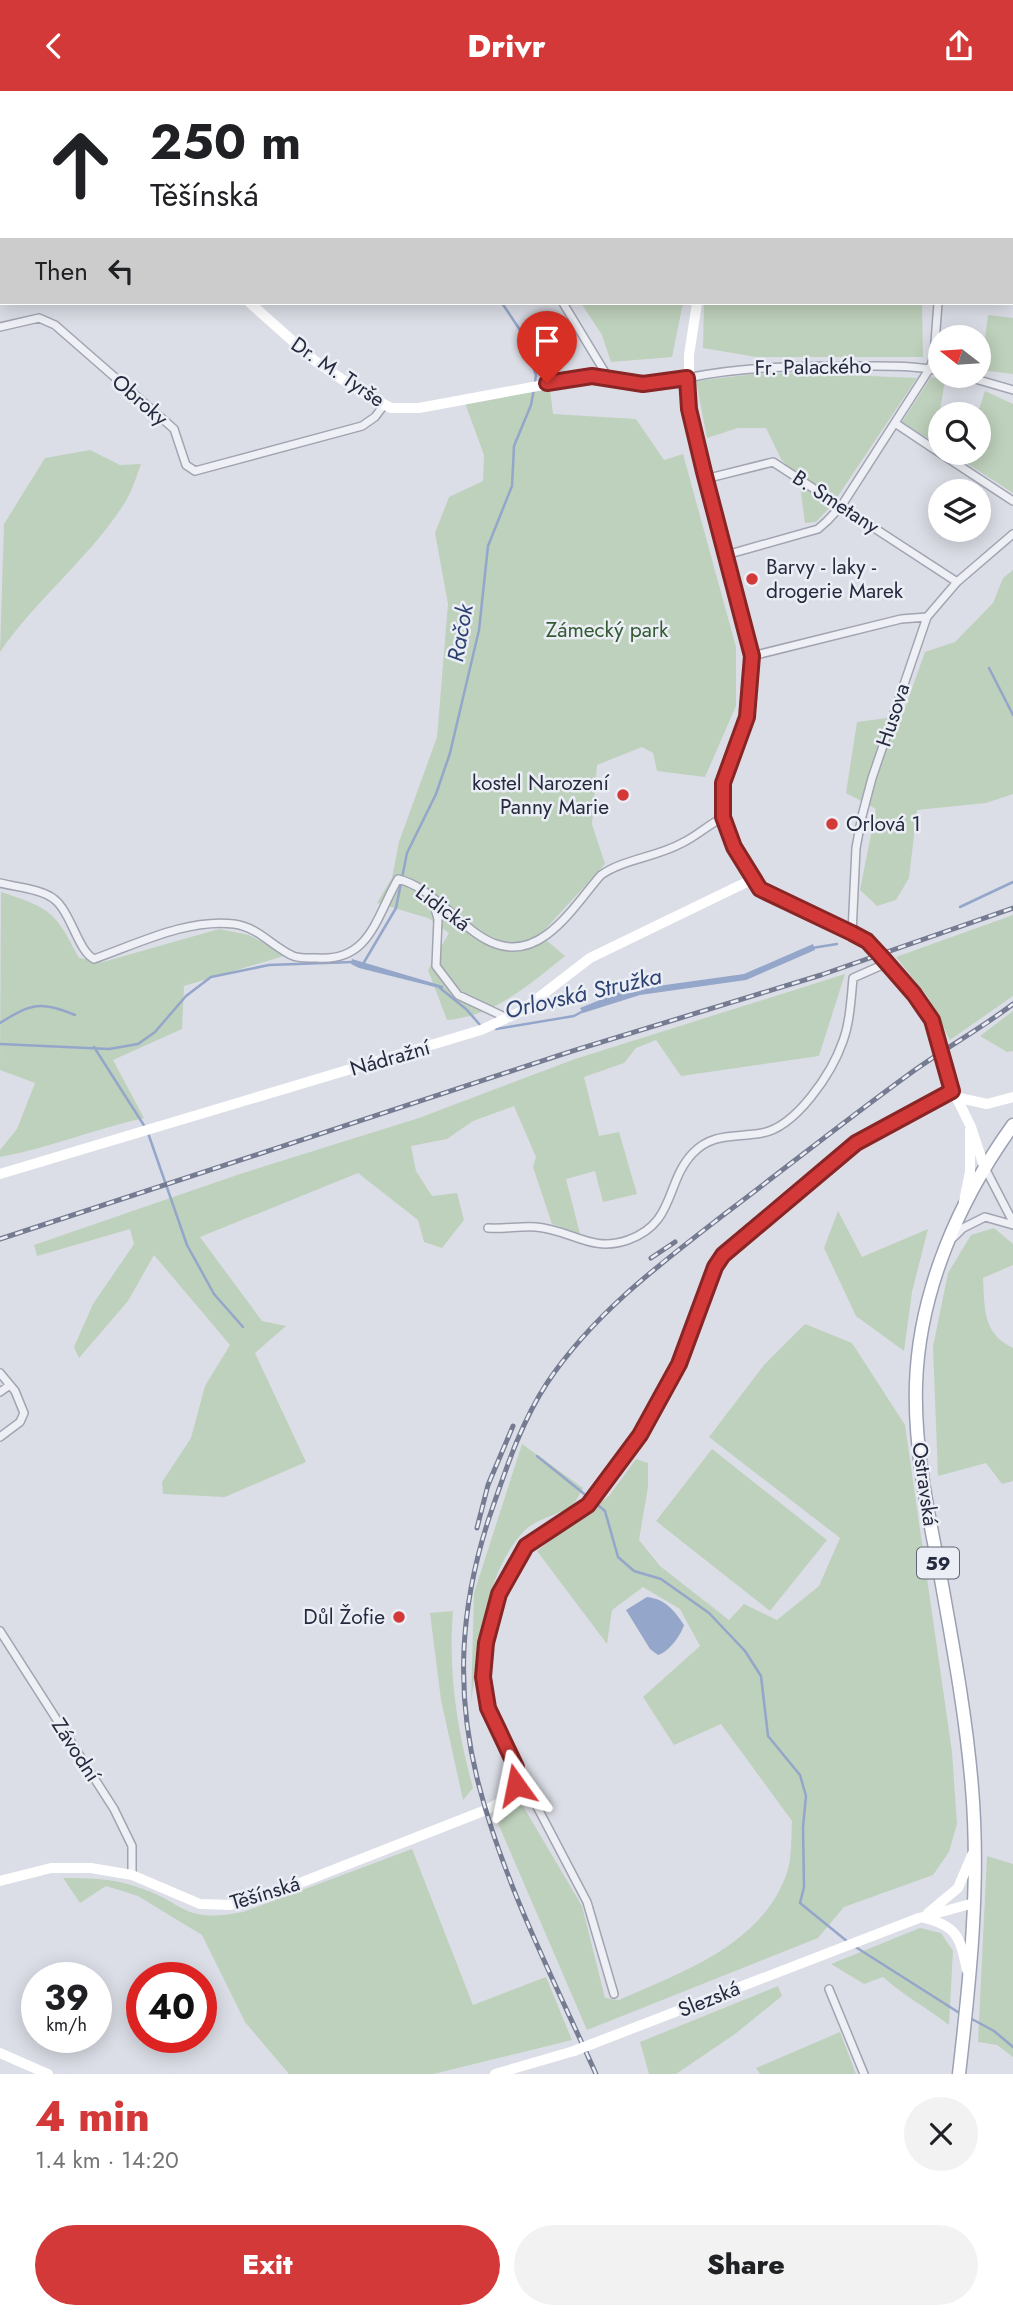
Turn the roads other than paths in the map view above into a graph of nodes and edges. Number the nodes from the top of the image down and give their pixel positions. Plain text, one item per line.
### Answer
1 (252, 305) edge
2 (564, 305) edge
3 (697, 305) edge
4 (938, 305) edge
5 (935, 325) edge
6 (0, 327) edge
7 (928, 369) edge
8 (928, 372) edge
9 (687, 378) junction
10 (609, 379) junction
11 (991, 383) edge
12 (1012, 389) edge
13 (384, 405) junction
14 (895, 423) junction
15 (928, 445) edge
16 (958, 465) edge
17 (705, 478) junction
18 (1013, 501) edge
19 (842, 505) junction
20 (1013, 534) edge
21 (726, 555) junction
22 (957, 582) junction
23 (927, 617) junction
24 (752, 656) junction
25 (723, 817) junction
26 (751, 880) junction
27 (0, 883) edge
28 (432, 897) junction
29 (852, 933) junction
30 (887, 963) junction
31 (509, 1019) junction
32 (953, 1094) junction
33 (1013, 1097) edge
34 (1013, 1125) edge
35 (971, 1128) junction
36 (984, 1166) junction
37 (0, 1174) edge
38 (964, 1201) junction
39 (1013, 1224) edge
40 (488, 1228) dead end
41 (948, 1243) junction
42 (0, 1373) edge
43 (13, 1388) junction
44 (0, 1392) edge
45 (0, 1437) edge
46 (0, 1631) edge
47 (516, 1785) junction
48 (974, 1849) junction
49 (132, 1875) junction
50 (1, 1878) edge
51 (974, 1903) junction
52 (922, 1917) junction
53 (969, 1979) junction
54 (829, 1989) dead end
55 (614, 1994) dead end
56 (0, 2053) edge
57 (48, 2074) edge
58 (495, 2074) edge
59 (864, 2074) edge
60 (959, 2074) edge

1 - 13 street, Dr. M. Tyrše
2 - 10 street
3 - 9 street
4 - 5 street
6 - 13 street, Obroky
7 - 9 street, Fr. Palackého
8 - 14 street
9 - 10 street, Dr. M. Tyrše
9 - 17 street
10 - 13 street, Dr. M. Tyrše
11 - 12 street
14 - 15 street
14 - 19 street
16 - 18 street
17 - 19 street, B. Smetany
17 - 21 street
19 - 21 street
19 - 22 street, B. Smetany
20 - 22 street, Husova
21 - 24 street
22 - 23 street, Husova
23 - 24 street
23 - 29 street, Husova
24 - 25 street
25 - 26 street
25 - 28 street, Lidická
26 - 29 street
26 - 31 street, Nádražní
27 - 28 street, Lidická
28 - 31 street
29 - 30 street
30 - 32 street
30 - 40 street
31 - 37 street, Nádražní
32 - 33 street
32 - 35 street
32 - 47 street
34 - 36 main road, Ostravská / 59
35 - 36 street
35 - 38 street
36 - 38 main road, Ostravská / 59
36 - 39 street
38 - 41 main road, Ostravská / 59
39 - 41 street
41 - 48 main road, Ostravská / 59
42 - 43 street
43 - 44 street
43 - 45 street
46 - 49 street, Závodní
47 - 49 street, Těšínská
47 - 55 street
48 - 51 main road, Ostravská / 59
48 - 52 street
49 - 50 street, Těšínská
51 - 52 street, Slezská
51 - 53 main road, 59
52 - 53 street
52 - 58 street, Slezská, bridge
53 - 60 main road, 59
54 - 59 street
56 - 57 street

